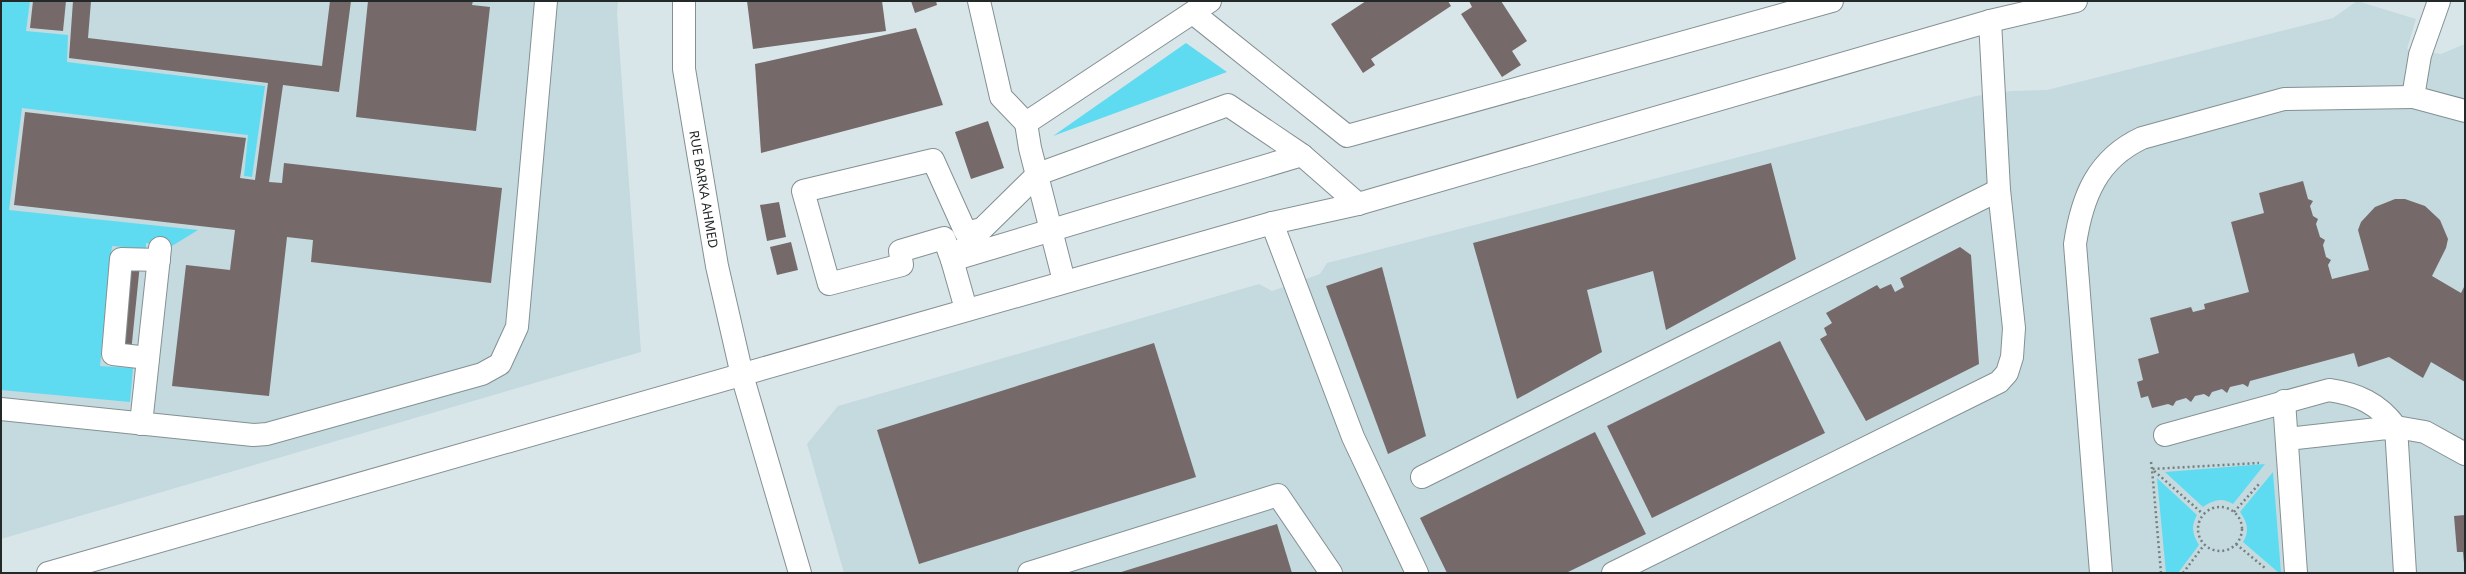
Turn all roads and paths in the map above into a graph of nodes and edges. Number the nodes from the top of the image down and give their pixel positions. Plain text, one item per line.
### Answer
1 (546, 1) edge
2 (684, 1) edge
3 (979, 1) edge
4 (1832, 1) edge
5 (2076, 1) edge
6 (2439, 1) edge
7 (1201, 7) edge
8 (1990, 21) junction
9 (2413, 98) junction
10 (2465, 111) edge
11 (1026, 123) junction
12 (1302, 155) junction
13 (1038, 174) junction
14 (1999, 190) junction
15 (1358, 204) junction
16 (1272, 223) junction
17 (1051, 228) junction
18 (982, 229) junction
19 (952, 260) junction
20 (1064, 281) junction
21 (966, 310) junction
22 (148, 358) junction
23 (742, 375) junction
24 (2284, 401) junction
25 (1, 409) edge
26 (141, 424) junction
27 (2396, 427) junction
28 (2166, 435) joint
29 (2287, 439) junction
30 (2465, 454) edge
31 (2262, 462) dead end
32 (2152, 469) junction
33 (1422, 477) dead end
34 (2203, 514) junction
35 (2236, 544) junction
36 (2204, 545) junction
37 (1037, 572) edge
38 (48, 573) edge
39 (800, 573) edge
40 (1331, 573) edge
41 (1417, 573) edge
42 (1612, 573) edge
43 (2101, 573) edge
44 (2161, 573) edge
45 (2183, 573) edge
46 (2271, 573) edge
47 (2296, 573) edge
48 (2405, 573) edge

1 - 26 street
2 - 23 street, RUE BARKA AHMED
3 - 11 street
4 - 7 street
5 - 8 street
6 - 9 street
7 - 11 street
8 - 14 street
8 - 15 street
9 - 10 street
9 - 43 street
11 - 13 street
12 - 13 street
12 - 15 street
12 - 17 street
13 - 17 street
13 - 18 street
14 - 33 street
14 - 42 street
15 - 16 street
16 - 20 street
16 - 41 street
17 - 19 street
17 - 20 street
18 - 19 street
18 - 19 street
19 - 21 street
20 - 21 street
21 - 23 street
22 - 22 street
22 - 26 street
23 - 38 street
23 - 39 street, RUE BARKA AHMED
24 - 27 street
24 - 28 street
24 - 29 street
25 - 26 street
27 - 29 street
27 - 30 street
27 - 48 street
28 - 32 path
29 - 47 street
31 - 32 path
32 - 34 path
32 - 44 path
34 - 35 path
34 - 36 path
35 - 36 path
35 - 46 path
36 - 45 path
37 - 40 street

